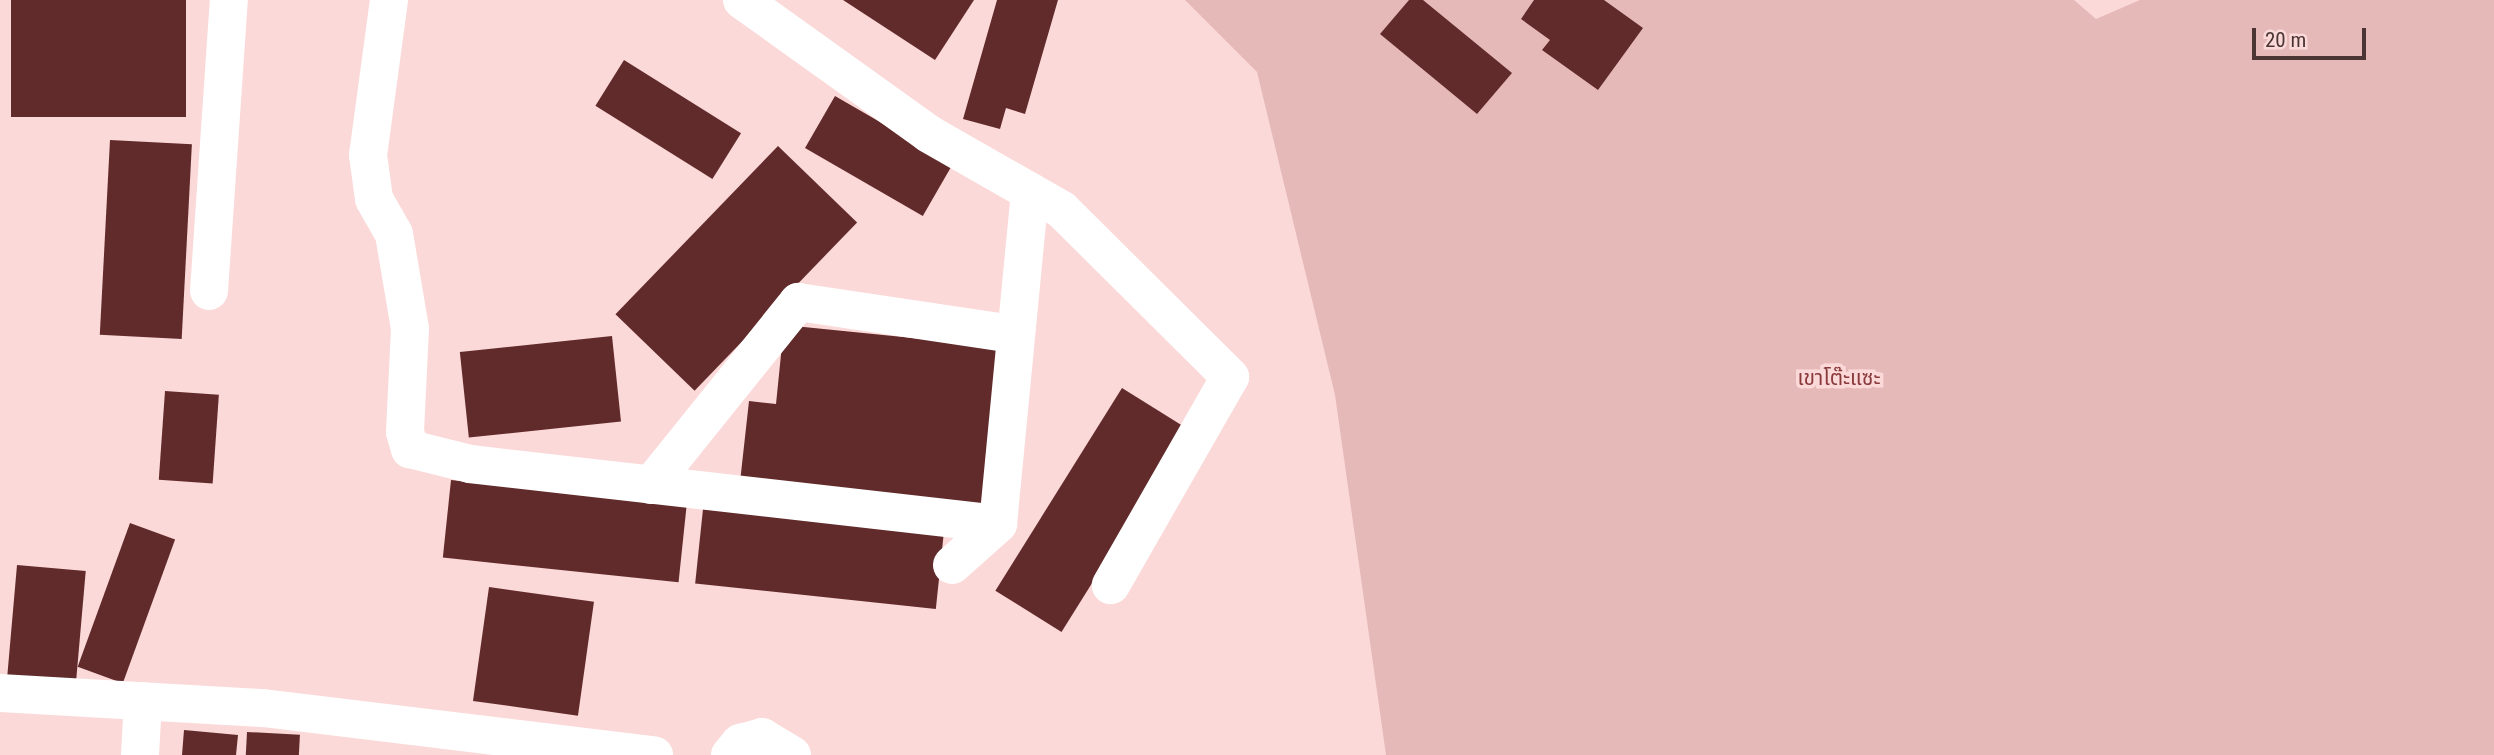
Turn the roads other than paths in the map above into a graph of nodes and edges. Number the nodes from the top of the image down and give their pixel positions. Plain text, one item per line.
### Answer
1 (229, 0) edge
2 (389, 0) edge
3 (742, 0) edge
4 (1030, 192) junction
5 (209, 291) dead end
6 (1013, 334) junction
7 (651, 485) junction
8 (998, 524) junction
9 (952, 565) dead end
10 (1111, 585) dead end
11 (0, 693) edge
12 (143, 701) junction
13 (419, 741) edge
14 (140, 755) edge
15 (654, 755) edge
16 (730, 755) edge
17 (792, 755) edge

1 - 5 street
2 - 7 street
3 - 4 street
4 - 6 street
4 - 10 street
6 - 7 street
6 - 8 street
7 - 8 street
8 - 9 street
11 - 12 street
12 - 13 street
12 - 14 street
13 - 15 street
16 - 17 street

